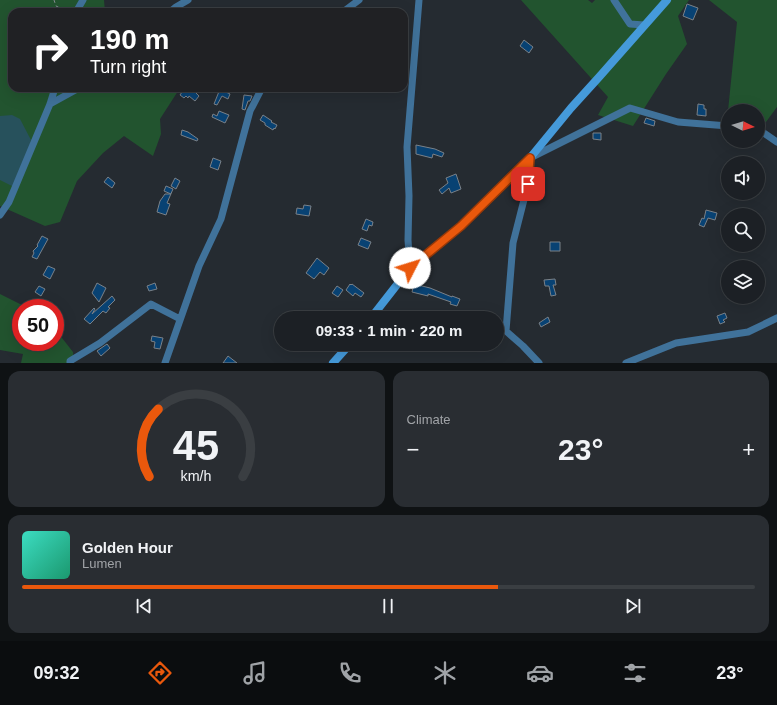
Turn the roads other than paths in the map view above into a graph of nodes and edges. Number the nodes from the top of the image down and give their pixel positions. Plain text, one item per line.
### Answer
1 (188, 0) edge
2 (359, 0) edge
3 (419, 0) edge
4 (614, 0) edge
5 (667, 0) edge
6 (175, 8) edge
7 (348, 8) edge
8 (644, 26) junction
9 (54, 92) edge
10 (72, 92) edge
11 (260, 92) edge
12 (50, 104) junction
13 (721, 125) edge
14 (765, 133) edge
15 (777, 142) edge
16 (530, 158) junction
17 (0, 215) edge
18 (410, 268) junction
19 (376, 311) edge
20 (777, 318) edge
21 (180, 319) junction
22 (344, 351) edge
23 (70, 363) edge
24 (164, 363) edge
25 (333, 363) edge
26 (539, 363) edge
27 (626, 363) edge

1 - 6 street
2 - 7 street
3 - 18 street
4 - 8 street
5 - 8 main road
8 - 16 main road
9 - 12 street
10 - 12 street
11 - 21 street
12 - 17 street
13 - 16 street
14 - 15 street
16 - 18 main road
16 - 26 street
18 - 19 main road
20 - 27 street
21 - 23 street
21 - 24 street
22 - 25 main road

